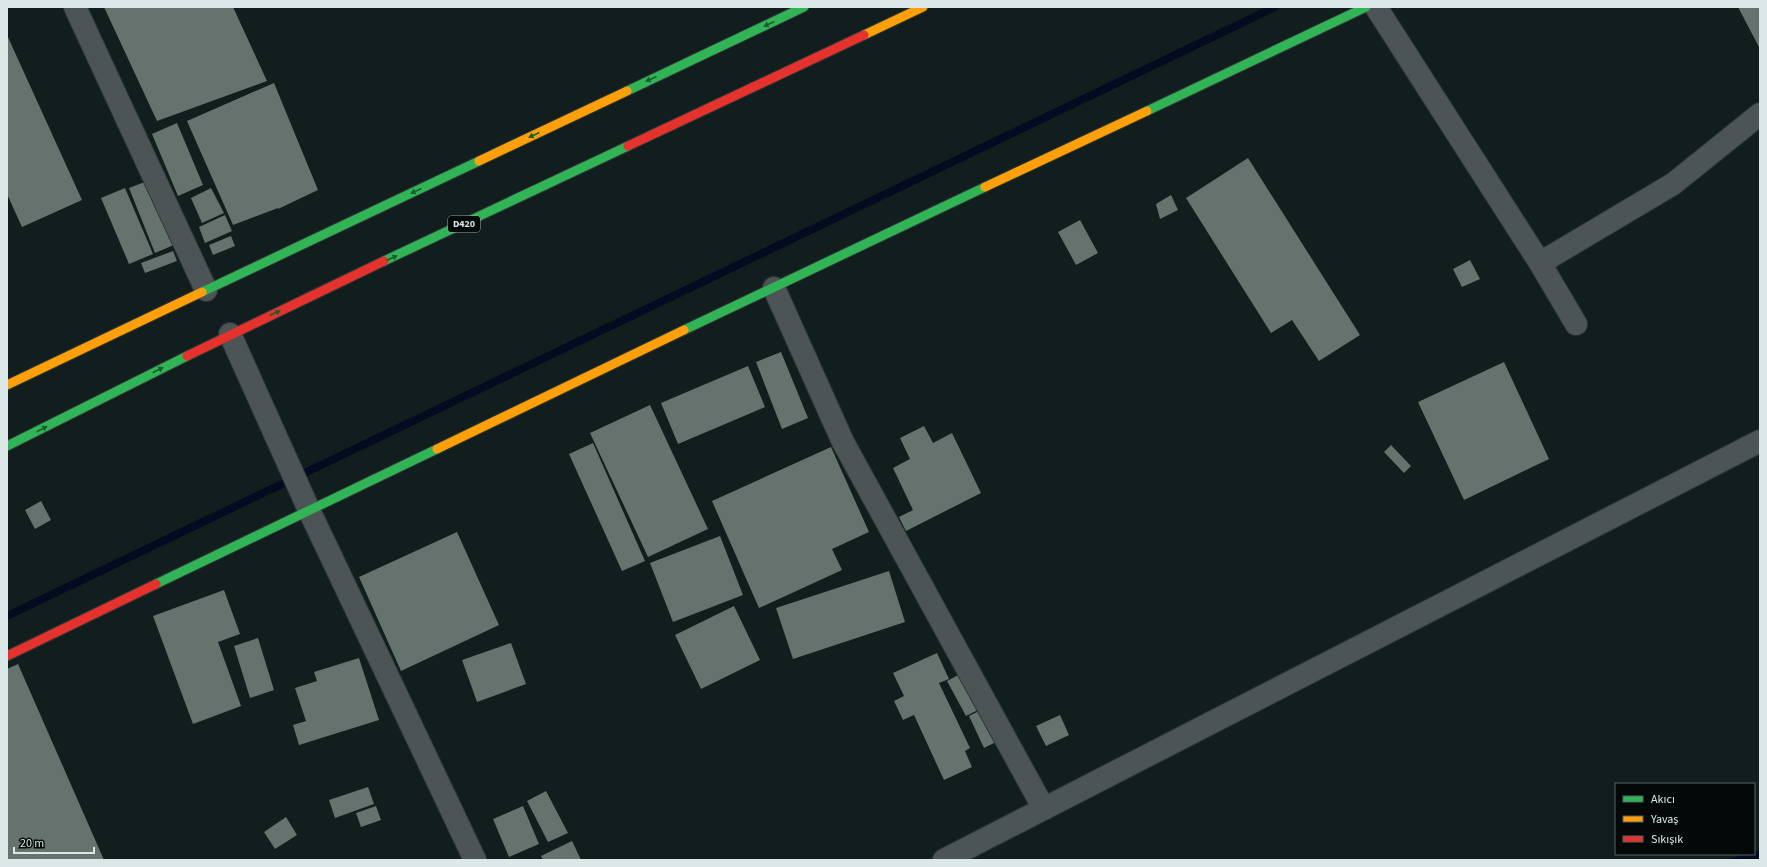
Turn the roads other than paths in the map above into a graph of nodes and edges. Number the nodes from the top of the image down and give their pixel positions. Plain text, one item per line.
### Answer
1 (75, 7) edge
2 (804, 7) edge
3 (923, 7) edge
4 (1366, 7) edge
5 (1376, 7) edge
6 (1760, 114) edge
7 (1540, 263) junction
8 (774, 288) junction
9 (206, 290) junction
10 (1576, 324) dead end
11 (230, 334) junction
12 (7, 385) edge
13 (1760, 441) edge
14 (7, 446) edge
15 (309, 510) junction
16 (7, 656) edge
17 (1044, 809) junction
18 (475, 860) edge
19 (944, 860) edge

1 - 9 street
2 -> 9 main road
11 -> 3 main road, D420
4 - 8 main road
5 - 7 street
6 - 7 street
7 - 10 street
8 - 15 main road
8 - 17 street
9 - 12 main road
14 -> 11 main road, D420
11 - 15 street
13 - 17 street
15 - 16 main road
15 - 18 street
17 - 19 street

